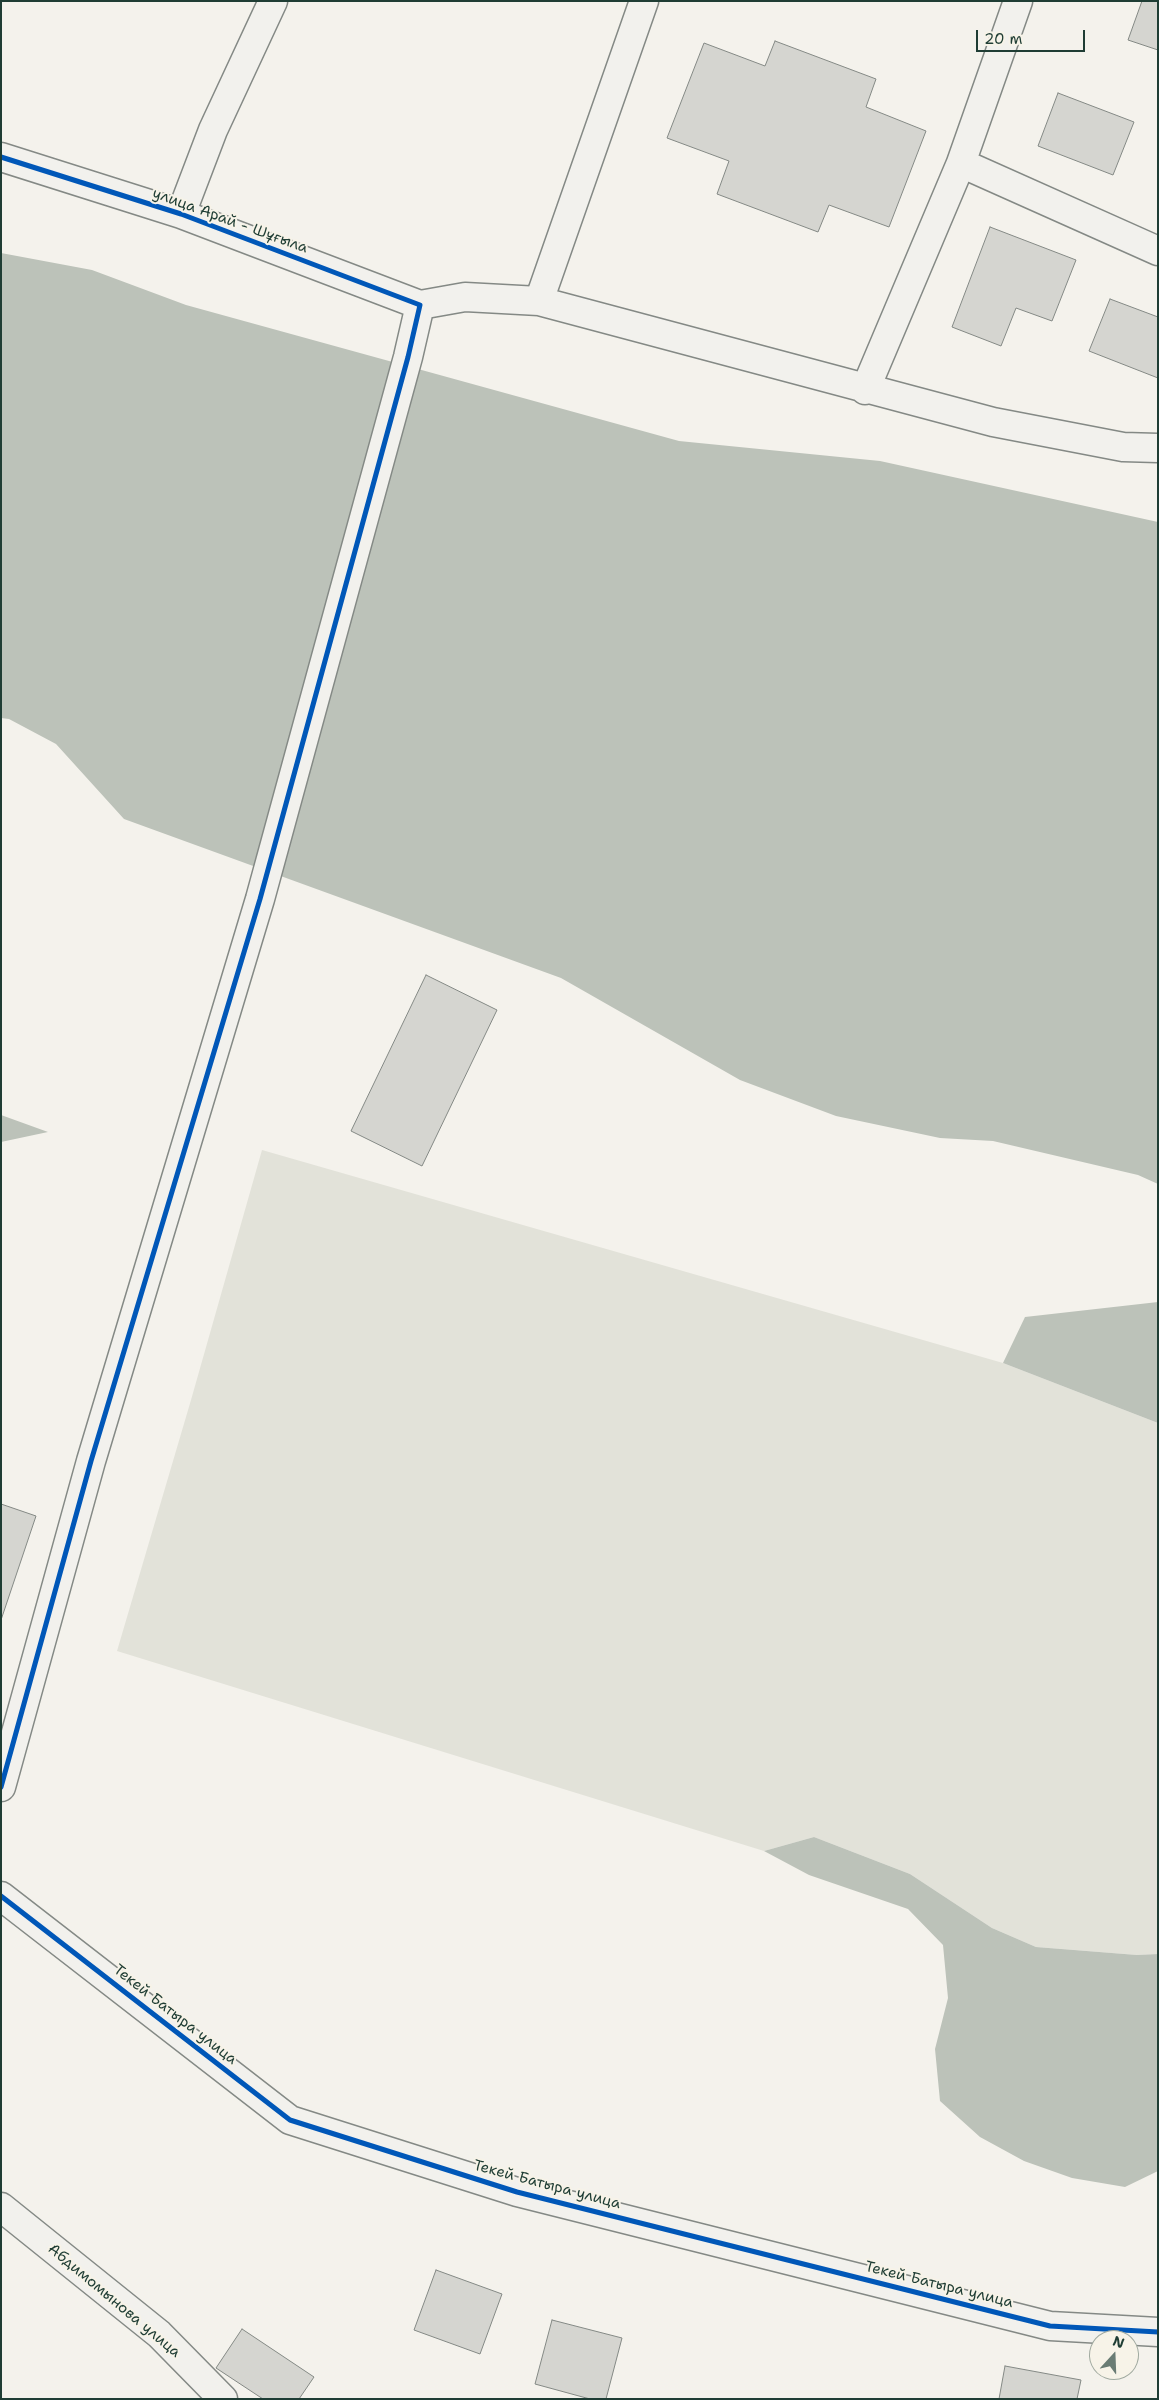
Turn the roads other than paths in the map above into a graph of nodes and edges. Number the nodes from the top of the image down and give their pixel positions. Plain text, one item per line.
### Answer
1 (273, 1) edge
2 (644, 1) edge
3 (1018, 1) edge
4 (1, 157) edge
5 (961, 163) junction
6 (181, 214) junction
7 (1158, 251) edge
8 (539, 301) junction
9 (420, 305) junction
10 (865, 390) junction
11 (1158, 448) edge
12 (1, 1787) edge
13 (1, 1896) edge
14 (1, 2207) edge
15 (1158, 2332) edge
16 (223, 2399) edge

1 - 6 street
2 - 8 street
3 - 5 street
4 - 6 street, улица Арай - Шұғыла
5 - 7 street
5 - 10 street
6 - 9 street, улица Арай - Шұғыла
8 - 9 street
8 - 10 street
9 - 12 street
10 - 11 street
13 - 15 street, Текей Батыра улица
14 - 16 street, Абдимомынова улица

